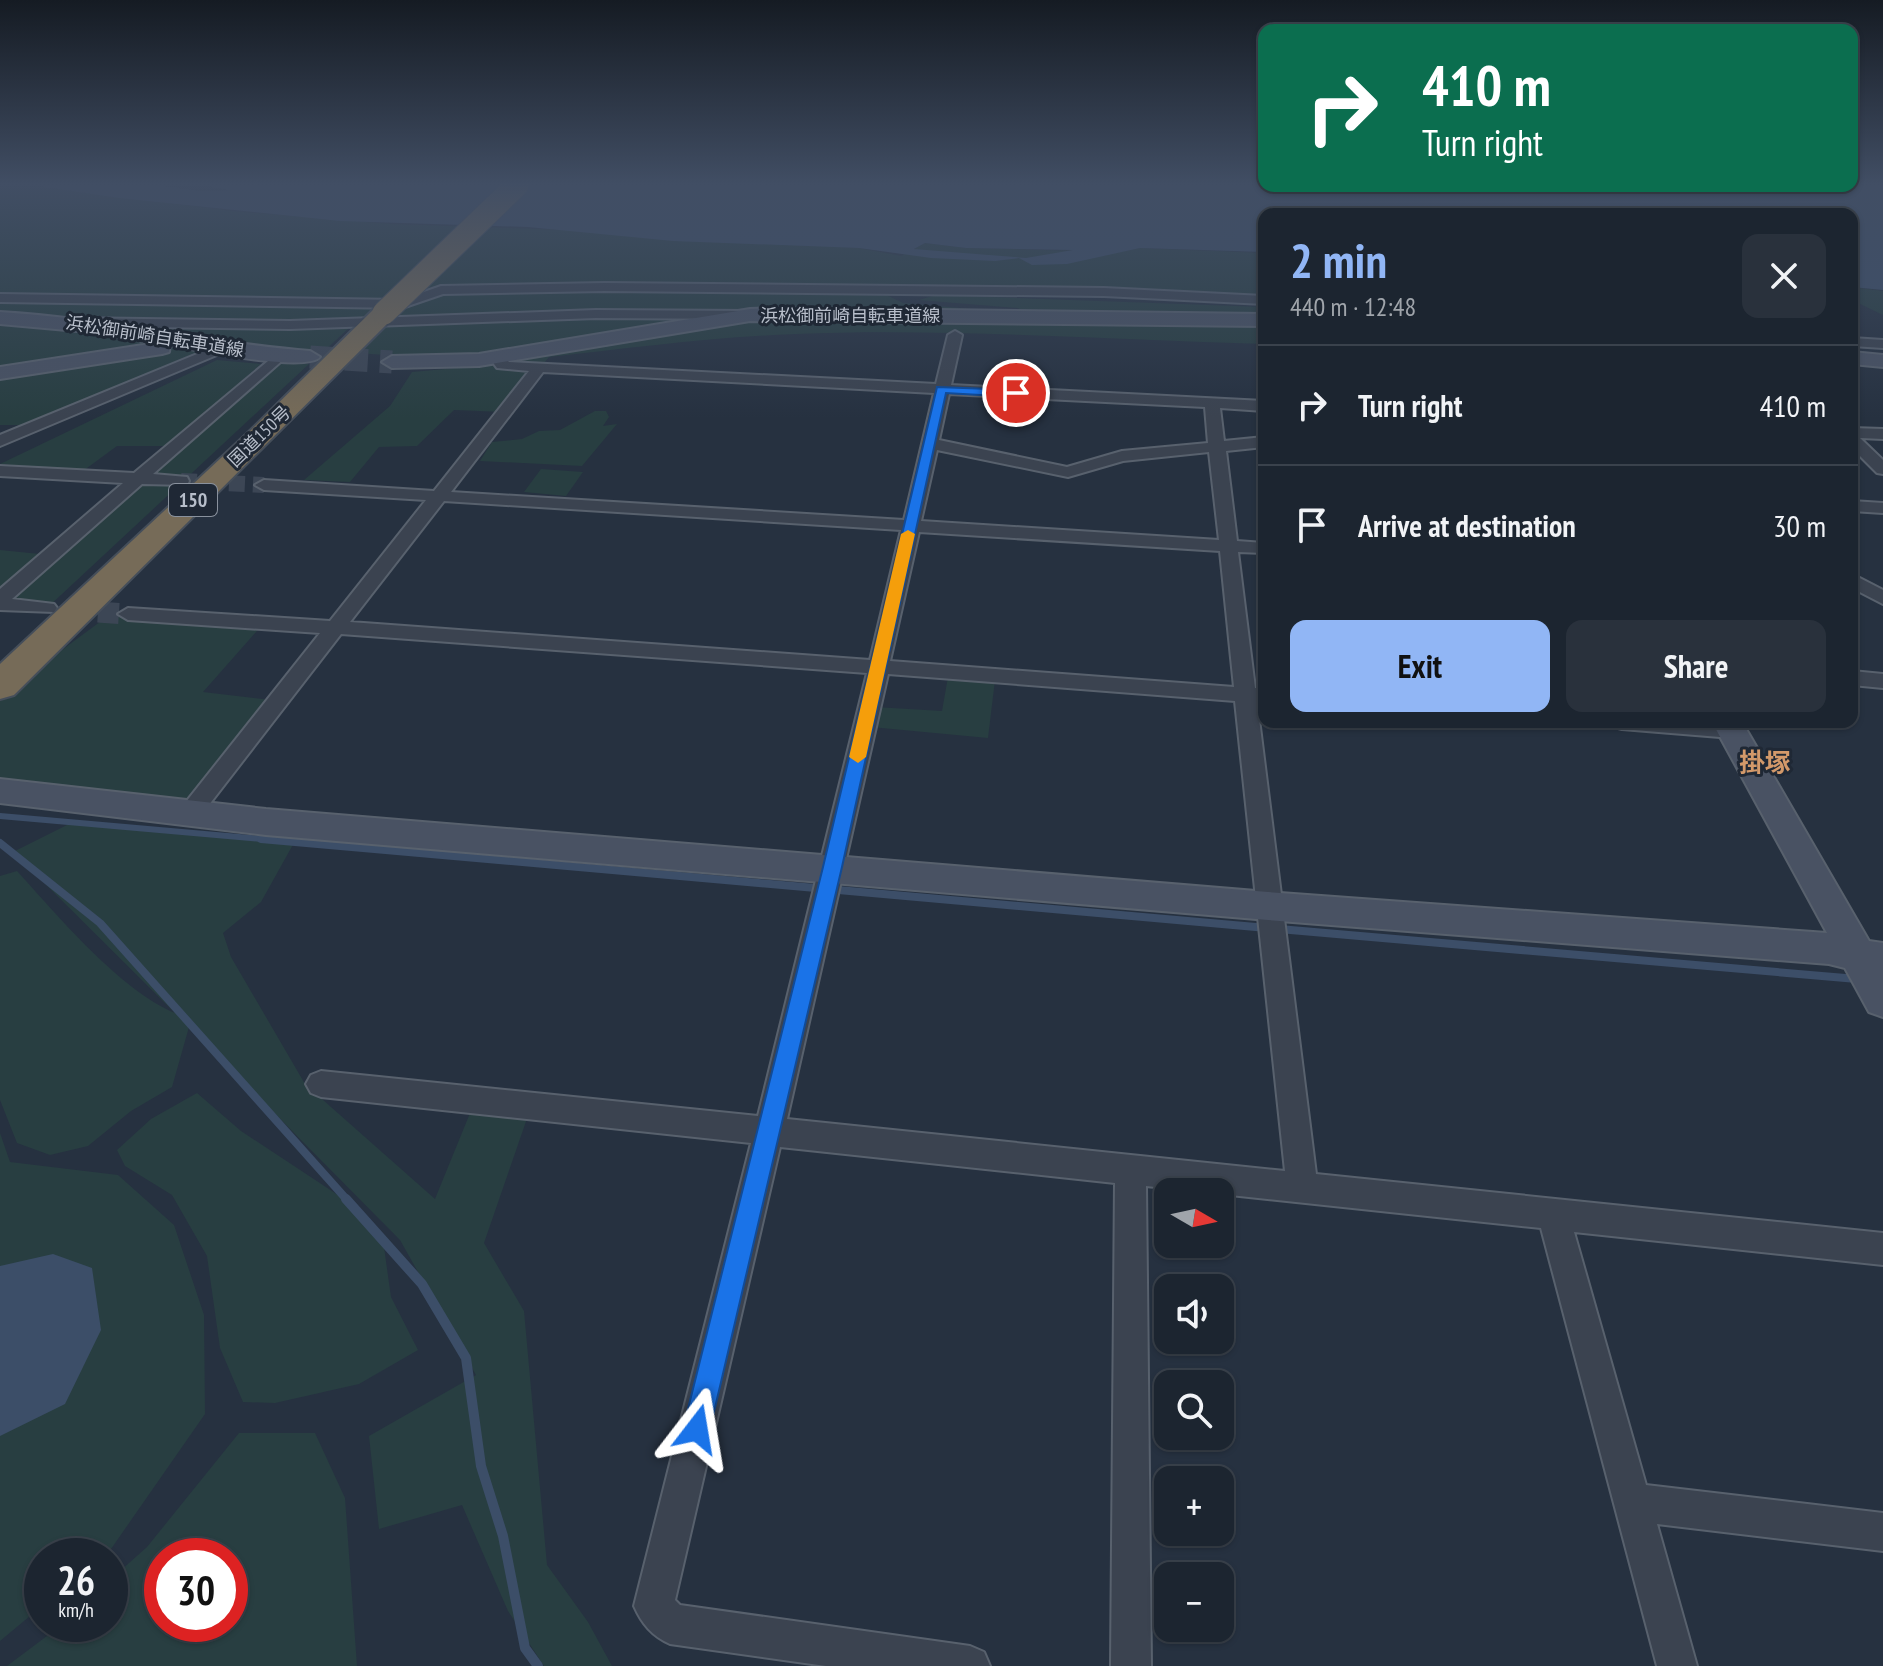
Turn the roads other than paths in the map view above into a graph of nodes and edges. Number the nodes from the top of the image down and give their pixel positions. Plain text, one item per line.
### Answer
1 (436, 263) edge
2 (0, 298) edge
3 (1258, 300) edge
4 (750, 315) junction
5 (0, 318) edge
6 (378, 318) junction
7 (1258, 320) edge
8 (70, 322) junction
9 (955, 335) dead end
10 (1858, 342) edge
11 (187, 344) junction
12 (1883, 344) edge
13 (219, 349) junction
14 (280, 355) junction
15 (310, 357) tunnel mouth
16 (496, 357) junction
17 (1858, 359) edge
18 (1883, 361) edge
19 (392, 362) tunnel mouth
20 (539, 368) junction
21 (0, 373) edge
22 (941, 389) junction
23 (1212, 404) junction
24 (1258, 406) edge
25 (1858, 433) edge
26 (1883, 434) edge
27 (0, 441) edge
28 (1258, 442) edge
29 (929, 443) junction
30 (1858, 445) edge
31 (1216, 446) junction
32 (1883, 469) edge
33 (0, 471) edge
34 (143, 474) junction
35 (185, 477) tunnel mouth
36 (267, 481) tunnel mouth
37 (442, 492) junction
38 (1858, 506) edge
39 (1883, 508) edge
40 (911, 521) junction
41 (1228, 545) junction
42 (1258, 548) edge
43 (1858, 583) edge
44 (1883, 598) edge
45 (0, 602) edge
46 (47, 608) tunnel mouth
47 (128, 614) tunnel mouth
48 (335, 628) junction
49 (878, 667) junction
50 (1858, 679) edge
51 (1883, 681) edge
52 (0, 686) edge
53 (1254, 696) edge
54 (1730, 728) edge
55 (0, 791) edge
56 (190, 813) junction
57 (833, 867) junction
58 (1268, 906) junction
59 (1871, 958) edge
60 (1883, 1000) edge
61 (321, 1084) dead end
62 (768, 1133) junction
63 (1130, 1170) junction
64 (1302, 1188) junction
65 (1554, 1216) junction
66 (1883, 1249) edge
67 (1632, 1502) junction
68 (1883, 1532) edge
69 (970, 1666) edge
70 (1131, 1666) edge
71 (1677, 1666) edge

1 - 6 highway, 国道150号 / 150, bridge
2 - 3 street
4 - 6 street
4 - 7 street, 浜松御前崎自転車道線
4 - 16 street, 浜松御前崎自転車道線
5 - 8 street, 浜松御前崎自転車道線
6 - 8 street
6 - 52 highway, 国道150号 / 150
8 - 11 street, 浜松御前崎自転車道線
9 - 22 street
10 - 12 street
11 - 13 street, 浜松御前崎自転車道線
11 - 21 street
13 - 14 street, 浜松御前崎自転車道線
13 - 27 street
14 - 15 street, 浜松御前崎自転車道線
14 - 34 street
16 - 19 street, 浜松御前崎自転車道線
16 - 20 street
17 - 18 street
20 - 22 street
20 - 37 street
22 - 23 street
22 - 29 street
23 - 24 street
23 - 31 street
25 - 26 street
28 - 31 street
29 - 31 street
29 - 40 street
30 - 32 street
31 - 41 street
33 - 34 street
34 - 35 street
34 - 45 street
36 - 37 street
37 - 40 street
37 - 48 street
38 - 39 street
40 - 41 street
40 - 49 street
41 - 42 street
41 - 53 street
43 - 44 street
45 - 46 street
47 - 48 street
48 - 49 street
48 - 56 street
49 - 53 street
49 - 57 street
50 - 51 street
53 - 58 street
54 - 59 street
55 - 56 street
56 - 57 street
57 - 58 street
57 - 62 street
58 - 59 street
58 - 64 street
59 - 60 street
61 - 62 street
62 - 63 street
62 - 69 street
63 - 64 street
63 - 70 street
64 - 65 street
65 - 66 street
65 - 67 street
67 - 68 street
67 - 71 street

